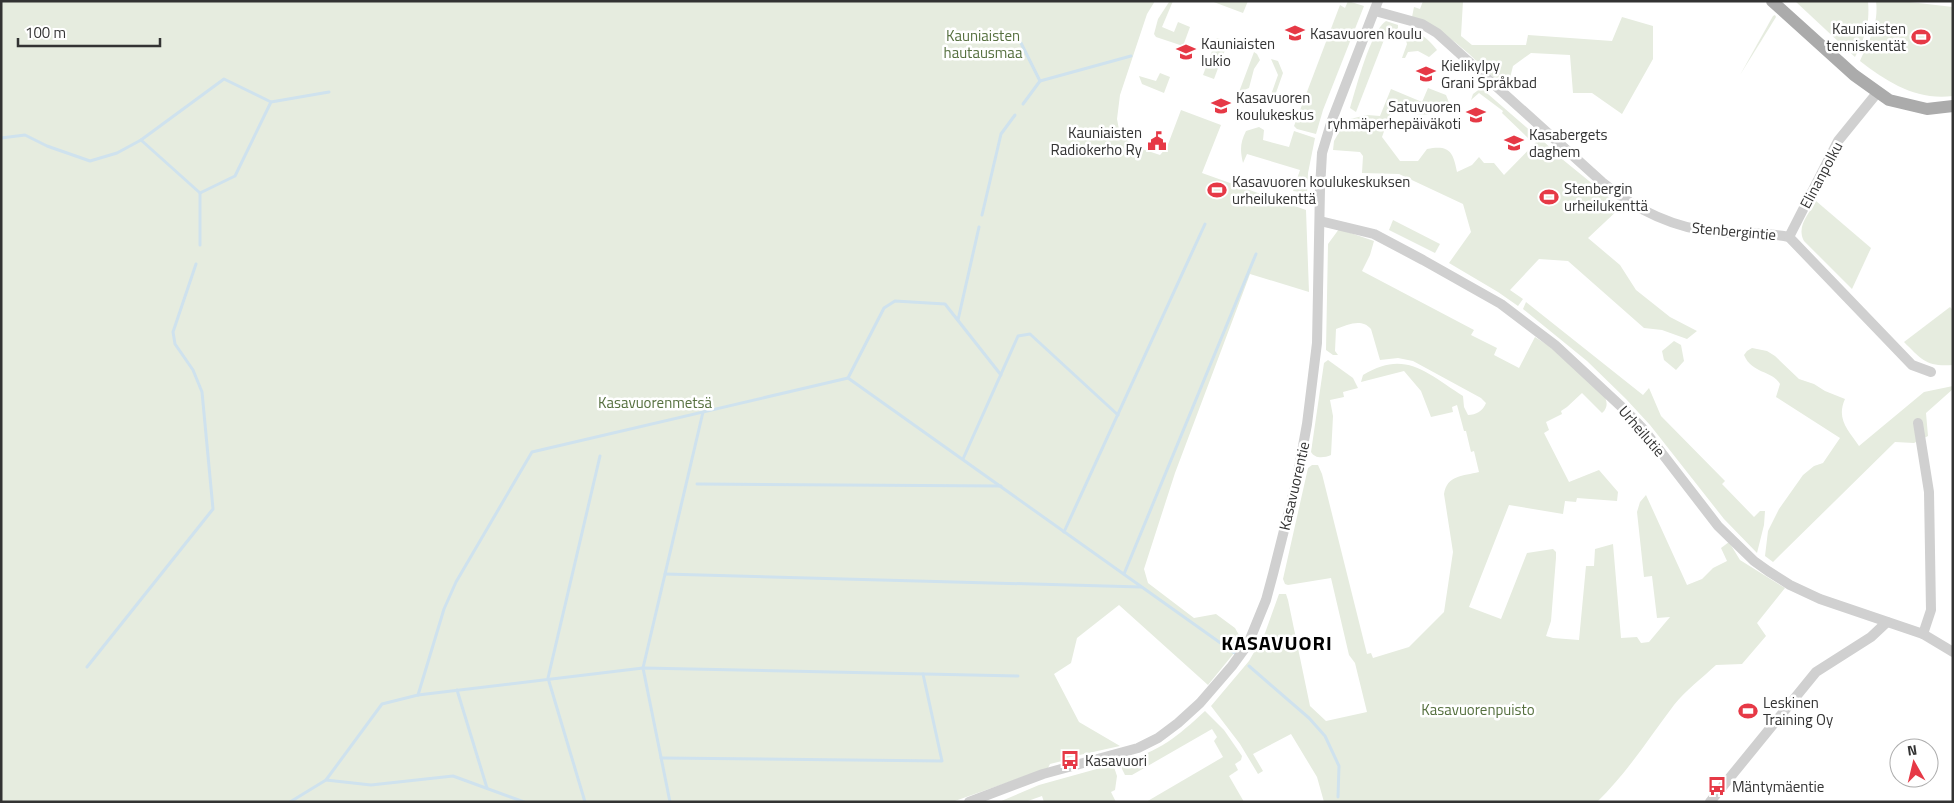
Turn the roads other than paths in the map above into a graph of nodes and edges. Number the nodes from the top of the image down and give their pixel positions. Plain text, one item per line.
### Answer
1 (1772, 1) edge
2 (1377, 6) edge
3 (1877, 93) junction
4 (1953, 106) edge
5 (1320, 221) junction
6 (1789, 237) junction
7 (1931, 372) dead end
8 (1918, 423) dead end
9 (1886, 622) junction
10 (1923, 634) junction
11 (1953, 652) edge
12 (976, 801) edge
13 (1710, 802) edge

1 - 3 main road
2 - 5 street, Kasavuorentie
2 - 6 street, Stenbergintie
3 - 4 main road
3 - 6 street, Elinanpolku
5 - 9 street, Urheilutie
5 - 12 street, Kasavuorentie
6 - 7 street, Stenbergintie
8 - 10 street
9 - 10 street, Urheilutie
9 - 13 street
10 - 11 street, Urheilutie

